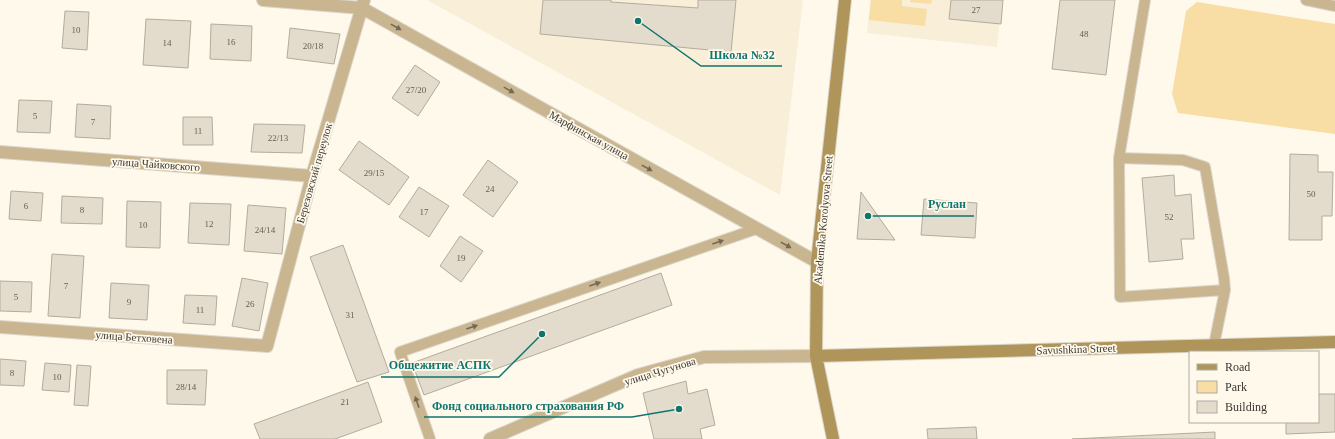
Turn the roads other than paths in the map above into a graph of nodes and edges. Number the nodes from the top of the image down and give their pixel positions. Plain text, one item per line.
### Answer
1 (263, 0) edge
2 (845, 0) edge
3 (1145, 0) edge
4 (1306, 0) edge
5 (362, 4) edge
6 (1335, 6) edge
7 (0, 152) edge
8 (1119, 158) junction
9 (312, 176) junction
10 (756, 229) junction
11 (817, 262) junction
12 (1225, 290) junction
13 (0, 327) edge
14 (1335, 342) edge
15 (1214, 345) junction
16 (267, 346) joint
17 (816, 356) junction
18 (430, 439) edge
19 (490, 439) edge
20 (833, 439) edge

1 - 5 street
2 - 11 main road, Akademika Korolyova Street
3 - 8 lane
4 - 6 lane
5 - 9 street, Березовский переулок
5 -> 10 street, Марфинская улица
7 - 9 street, улица Чайковского
8 - 12 lane
8 - 12 lane
9 - 16 street, Березовский переулок
10 -> 11 street, Марфинская улица
18 -> 10 lane
11 - 17 main road, Akademika Korolyova Street
12 - 15 lane
13 - 16 street, улица Бетховена
14 - 15 main road, Savushkina Street
15 - 17 main road, Savushkina Street
17 - 19 street, улица Чугунова
17 - 20 main road, Akademika Korolyova Street

